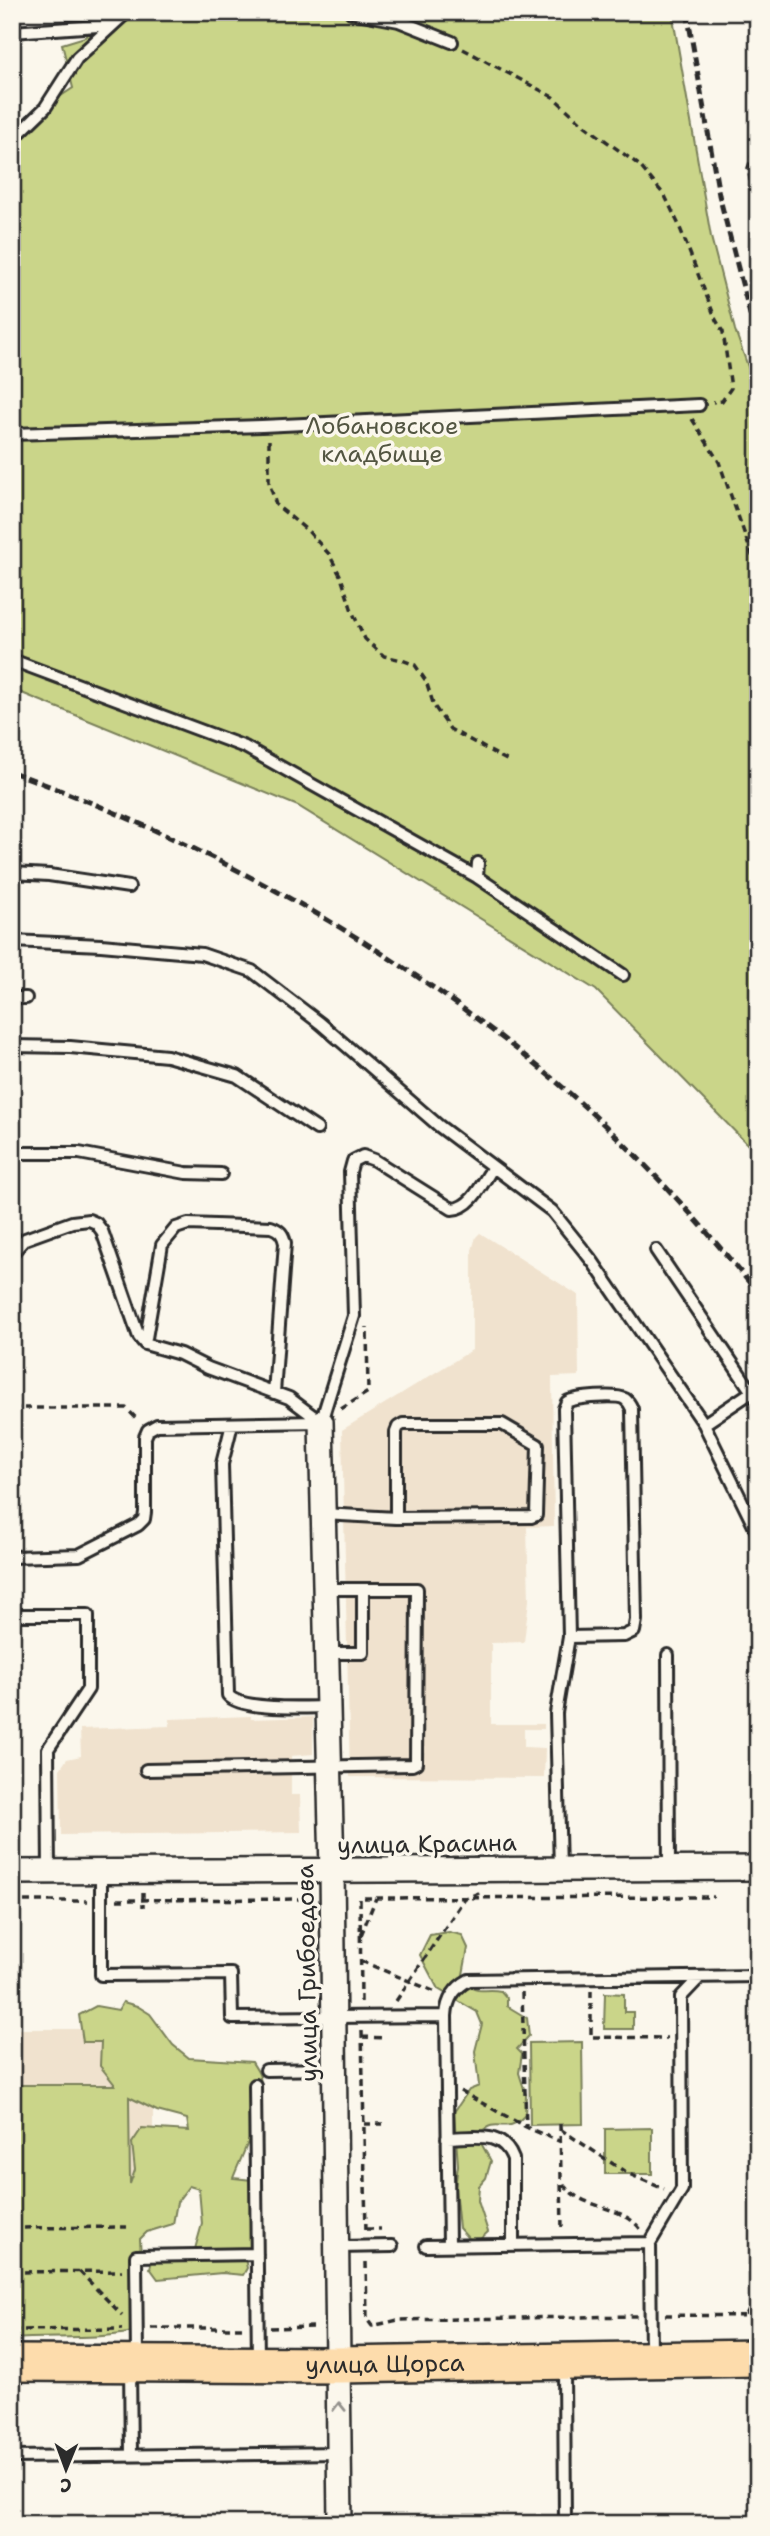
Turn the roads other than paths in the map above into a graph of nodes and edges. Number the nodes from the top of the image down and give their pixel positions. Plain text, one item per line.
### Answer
1 (127, 12) edge
2 (351, 12) edge
3 (112, 25) junction
4 (12, 32) edge
5 (452, 43) road end
6 (12, 140) edge
7 (699, 405) road end
8 (12, 434) edge
9 (12, 660) edge
10 (478, 863) dead end
11 (12, 873) edge
12 (477, 877) junction
13 (128, 887) dead end
14 (12, 941) edge
15 (623, 975) dead end
16 (12, 998) edge
17 (26, 998) dead end
18 (12, 1046) edge
19 (317, 1129) dead end
20 (12, 1153) edge
21 (493, 1167) junction
22 (221, 1174) dead end
23 (656, 1250) dead end
24 (12, 1253) edge
25 (145, 1344) junction
26 (275, 1393) junction
27 (755, 1396) edge
28 (321, 1422) junction
29 (232, 1424) junction
30 (704, 1424) junction
31 (323, 1514) junction
32 (396, 1518) junction
33 (758, 1534) edge
34 (12, 1557) edge
35 (325, 1589) junction
36 (363, 1589) junction
37 (12, 1615) edge
38 (569, 1637) junction
39 (326, 1653) junction
40 (668, 1655) dead end
41 (328, 1707) junction
42 (329, 1765) junction
43 (146, 1770) dead end
44 (668, 1868) junction
45 (758, 1868) edge
46 (560, 1869) junction
47 (332, 1871) junction
48 (12, 1872) edge
49 (49, 1872) junction
50 (101, 1872) junction
51 (758, 1976) edge
52 (700, 1977) junction
53 (446, 2016) junction
54 (334, 2018) junction
55 (334, 2069) junction
56 (266, 2070) dead end
57 (255, 2085) dead end
58 (447, 2138) junction
59 (650, 2243) junction
60 (426, 2245) dead end
61 (449, 2245) junction
62 (513, 2245) junction
63 (392, 2246) dead end
64 (337, 2247) junction
65 (257, 2255) junction
66 (758, 2358) edge
67 (651, 2360) junction
68 (564, 2361) junction
69 (12, 2363) edge
70 (133, 2364) junction
71 (258, 2364) junction
72 (338, 2365) junction
73 (339, 2453) junction
74 (131, 2456) junction
75 (12, 2457) edge
76 (340, 2524) edge
77 (565, 2524) edge

1 - 3 lane
2 - 5 lane
3 - 4 lane
3 - 6 lane
7 - 8 lane
9 - 12 lane
10 - 12 lane
11 - 13 lane
12 - 15 lane
14 - 21 lane
16 - 17 lane
18 - 19 lane
20 - 22 lane
21 - 28 lane
21 - 30 lane
23 - 27 lane
24 - 25 lane
25 - 26 lane
25 - 26 lane
26 - 28 lane
27 - 30 lane
28 - 29 lane
28 - 31 street, улица Грибоедова
29 - 34 lane
29 - 41 lane
30 - 33 lane
31 - 32 lane
31 - 35 street, улица Грибоедова
32 - 32 lane
35 - 36 lane
35 - 39 street, улица Грибоедова
36 - 39 lane
36 - 42 lane
37 - 49 lane
38 - 38 lane
38 - 46 lane
39 - 41 street, улица Грибоедова
40 - 44 lane
41 - 42 street, улица Грибоедова
42 - 43 lane
42 - 47 street, улица Грибоедова
44 - 45 street, улица Красина
44 - 46 street, улица Красина
46 - 47 street, улица Красина
47 - 50 street, улица Красина
47 - 54 street, улица Грибоедова
48 - 49 street, улица Красина
49 - 50 street, улица Красина
50 - 54 lane
51 - 52 lane
52 - 53 lane
52 - 59 lane
53 - 54 lane
53 - 58 lane
54 - 55 street, улица Грибоедова
55 - 56 lane
55 - 64 street, улица Грибоедова
57 - 65 lane
58 - 61 lane
58 - 62 lane
59 - 62 lane
59 - 67 lane
60 - 61 lane
61 - 62 lane
63 - 64 lane
64 - 72 street, улица Грибоедова
65 - 70 lane
65 - 71 lane
66 - 67 main road, улица Щорса
67 - 68 main road, улица Щорса
68 - 72 main road, улица Щорса
68 - 77 lane
69 - 70 main road, улица Щорса
70 - 71 main road, улица Щорса
70 - 74 lane
71 - 72 main road, улица Щорса
73 -> 72 street, улица Грибоедова
73 - 74 lane
73 - 76 street, улица Грибоедова
74 - 75 lane

